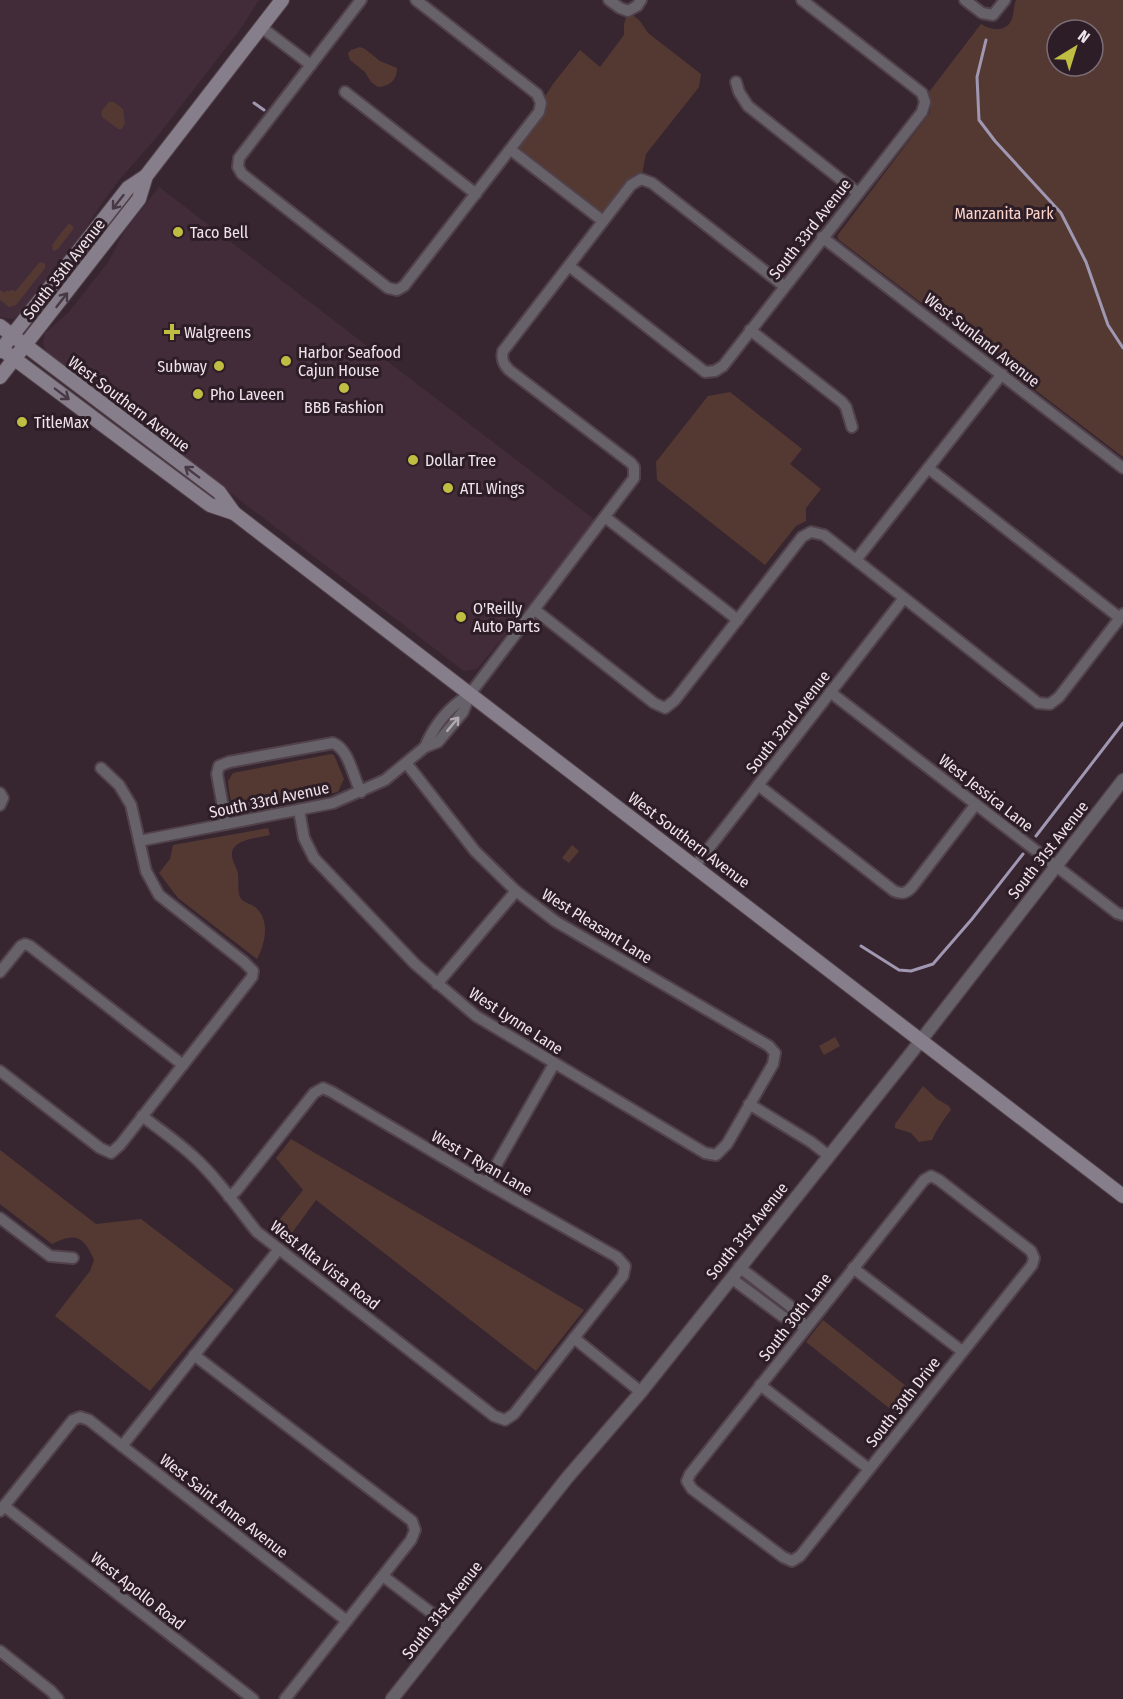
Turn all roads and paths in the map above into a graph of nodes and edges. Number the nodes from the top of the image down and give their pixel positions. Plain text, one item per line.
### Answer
1 (282, 0) edge
2 (361, 0) edge
3 (416, 0) edge
4 (609, 0) edge
5 (641, 0) edge
6 (802, 0) edge
7 (964, 0) edge
8 (1005, 0) edge
9 (261, 27) junction
10 (311, 65) junction
11 (736, 82) dead end
12 (345, 92) dead end
13 (511, 150) junction
14 (146, 176) junction
15 (858, 193) junction
16 (476, 194) junction
17 (603, 221) junction
18 (822, 237) junction
19 (569, 266) junction
20 (784, 286) junction
21 (0, 326) edge
22 (750, 330) junction
23 (12, 336) junction
24 (25, 346) junction
25 (0, 349) edge
26 (15, 359) junction
27 (1002, 374) junction
28 (0, 377) edge
29 (852, 427) dead end
30 (928, 468) junction
31 (1123, 468) edge
32 (234, 513) junction
33 (605, 517) junction
34 (856, 560) junction
35 (904, 598) junction
36 (535, 610) junction
37 (1121, 616) edge
38 (738, 620) junction
39 (830, 692) junction
40 (470, 694) junction
41 (407, 764) junction
42 (101, 768) dead end
43 (1123, 780) edge
44 (758, 785) junction
45 (361, 792) junction
46 (976, 804) junction
47 (299, 810) junction
48 (226, 824) junction
49 (139, 841) junction
50 (695, 866) junction
51 (1056, 866) junction
52 (516, 891) junction
53 (1123, 915) edge
54 (0, 972) edge
55 (437, 984) junction
56 (922, 1040) junction
57 (554, 1064) junction
58 (183, 1065) junction
59 (2, 1076) edge
60 (749, 1104) junction
61 (142, 1116) junction
62 (829, 1156) junction
63 (486, 1183) junction
64 (1123, 1196) edge
65 (229, 1197) junction
66 (0, 1218) edge
67 (279, 1249) junction
68 (73, 1258) dead end
69 (1034, 1258) joint
70 (739, 1267) junction
71 (853, 1268) junction
72 (731, 1278) junction
73 (777, 1296) junction
74 (769, 1306) junction
75 (806, 1328) junction
76 (574, 1338) junction
77 (962, 1351) junction
78 (194, 1355) junction
79 (760, 1385) junction
80 (641, 1392) junction
81 (122, 1446) junction
82 (869, 1468) junction
83 (2, 1509) edge
84 (792, 1561) joint
85 (383, 1576) junction
86 (347, 1622) junction
87 (450, 1626) junction
88 (0, 1651) edge
89 (58, 1699) edge
90 (253, 1699) edge
91 (285, 1699) edge
92 (392, 1699) edge

1 - 9 main road, South 35th Avenue
2 - 10 street
3 - 13 street
4 - 5 street
6 - 15 street, South 33rd Avenue
7 - 8 street
9 - 10 street
9 - 14 main road, South 35th Avenue
10 - 16 street
11 - 15 street
12 - 16 street
13 - 16 street
13 - 17 street
14 -> 23 main road, South 35th Avenue
24 -> 14 main road, South 35th Avenue
15 - 18 street, South 33rd Avenue
17 - 19 street
17 - 20 street
18 - 20 street, South 33rd Avenue
18 - 27 street, West Sunland Avenue
19 - 22 street, South 33rd Avenue
19 - 33 street, South 33rd Avenue
20 - 22 street, South 33rd Avenue
21 - 23 main road, West Southern Avenue
22 - 29 street
23 - 24 main road, West Southern Avenue
23 - 25 main road, South 35th Avenue
24 - 26 main road, South 35th Avenue
32 -> 24 main road, West Southern Avenue
25 - 26 main road, West Southern Avenue
26 - 28 main road, South 35th Avenue
26 -> 32 main road, West Southern Avenue
27 - 30 street
27 - 31 street, West Sunland Avenue
30 - 34 street
30 - 37 street
32 - 40 main road, West Southern Avenue
33 - 36 street, South 33rd Avenue
33 - 38 street
34 - 35 street
34 - 38 street
35 - 37 street
35 - 39 street, South 32nd Avenue
36 - 38 street
36 - 40 street, South 33rd Avenue
39 - 44 street, South 32nd Avenue
39 - 46 street, West Jessica Lane
40 - 41 street, South 33rd Avenue
40 - 50 main road, West Southern Avenue
41 - 45 street, South 33rd Avenue
41 - 52 street, West Pleasant Lane
42 - 49 street
43 - 51 street, South 31st Avenue
44 - 46 street
44 - 50 street, South 32nd Avenue
45 - 47 street, South 33rd Avenue
45 - 48 street
46 - 51 street, West Jessica Lane
47 - 48 street, South 33rd Avenue
47 - 55 street, West Lynne Lane
48 - 49 street, South 33rd Avenue
49 - 58 street
50 - 56 main road, West Southern Avenue
51 - 53 street, West Jessica Lane
51 - 56 street, South 31st Avenue
52 - 55 street
52 - 60 street, West Pleasant Lane
54 - 58 street
55 - 57 street, West Lynne Lane
56 - 62 street, South 31st Avenue
56 - 64 main road, West Southern Avenue
57 - 60 street, West Lynne Lane
57 - 63 street
58 - 61 street
59 - 61 street
60 - 62 street
61 - 65 street, West Alta Vista Road
62 - 70 street, South 31st Avenue
63 - 65 street, West T Ryan Lane
63 - 76 street, West T Ryan Lane
65 - 67 street, West Alta Vista Road
66 - 68 street
67 - 76 street, West Alta Vista Road
67 - 78 street
69 - 71 street, South 30th Lane
69 - 77 street, South 30th Drive
70 - 72 street, South 31st Avenue
70 - 73 street
71 - 75 street, South 30th Lane
71 - 77 street
72 - 74 street
72 - 80 street, South 31st Avenue
73 - 74 street
73 - 75 street
74 - 75 street
75 - 79 street, South 30th Lane
76 - 80 street
77 - 82 street, South 30th Drive
78 - 81 street
78 - 85 street
79 - 82 street
79 - 84 street, South 30th Lane
80 - 87 street, South 31st Avenue
81 - 83 street, West Saint Anne Avenue
81 - 86 street, West Saint Anne Avenue
82 - 84 street, South 30th Drive
83 - 90 street, West Apollo Road
85 - 86 street
85 - 87 street
86 - 91 street
87 - 92 street, South 31st Avenue
88 - 89 street

